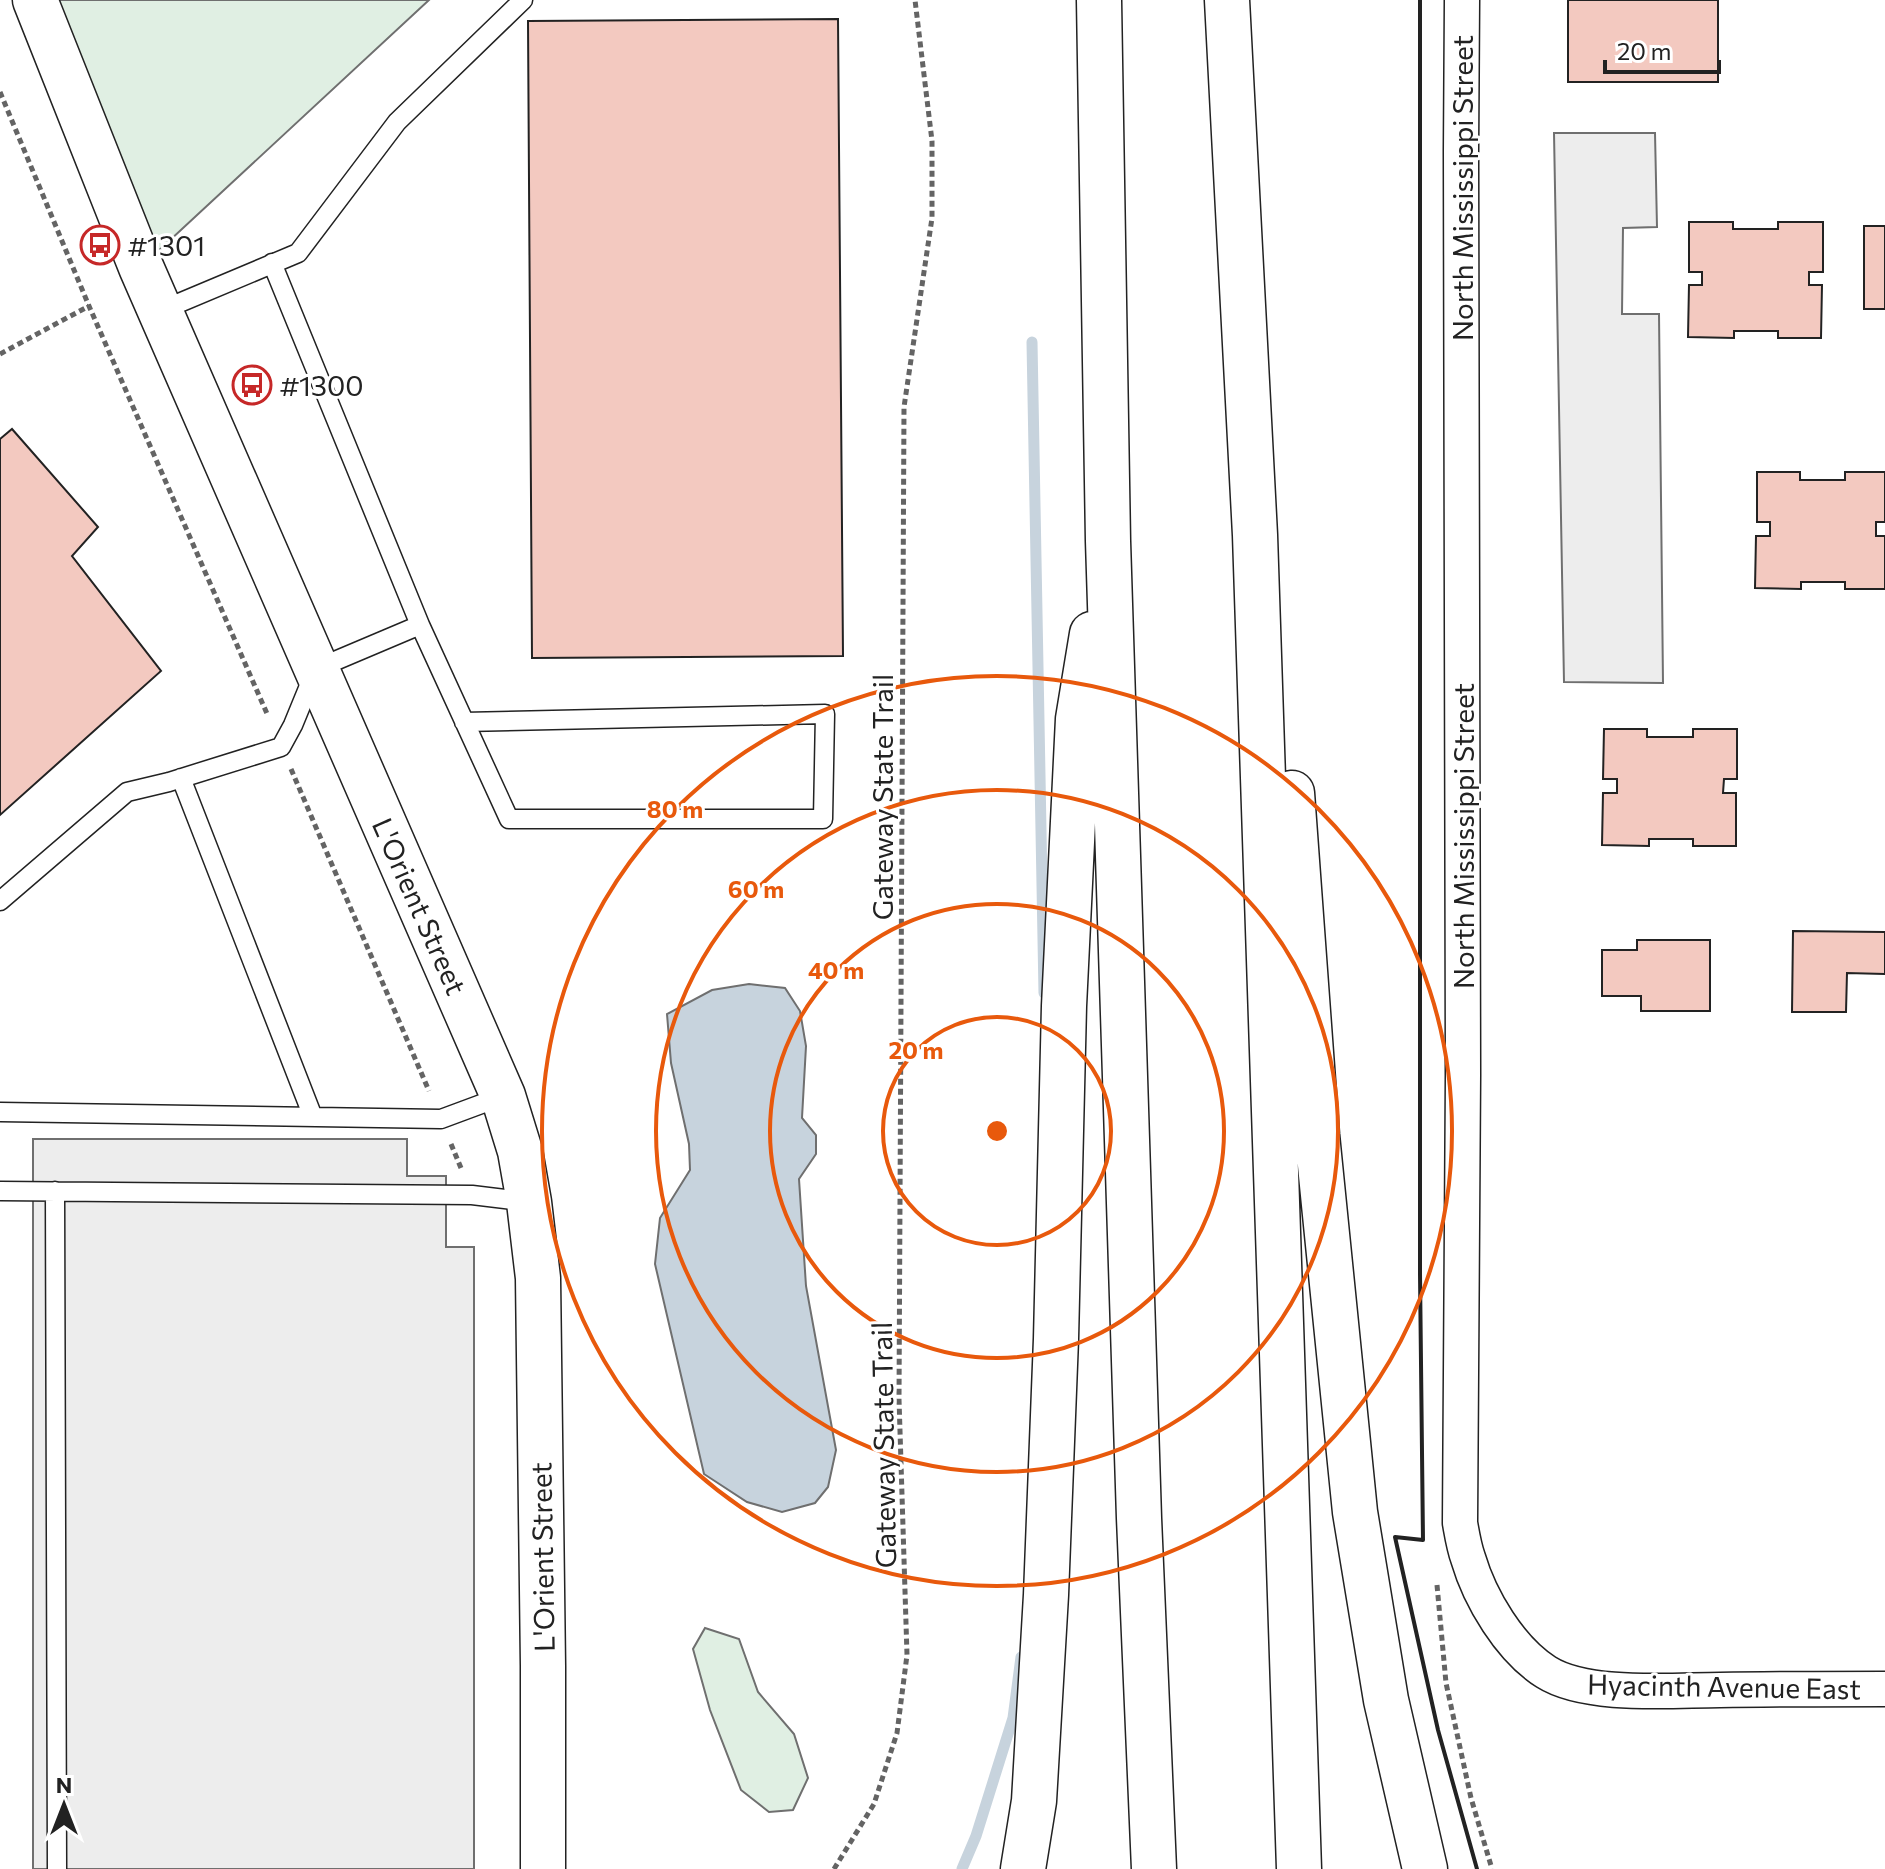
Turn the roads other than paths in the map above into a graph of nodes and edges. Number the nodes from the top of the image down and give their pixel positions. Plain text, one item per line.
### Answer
1 (35, 0) edge
2 (523, 0) edge
3 (1099, 0) edge
4 (1227, 0) edge
5 (1462, 0) edge
6 (272, 263) junction
7 (160, 311) junction
8 (1255, 535) junction
9 (1108, 541) junction
10 (420, 625) junction
11 (316, 669) junction
12 (464, 722) junction
13 (181, 778) junction
14 (0, 901) edge
15 (503, 1096) junction
16 (0, 1112) edge
17 (313, 1117) junction
18 (0, 1191) edge
19 (55, 1191) junction
20 (529, 1202) junction
21 (1524, 1655) joint
22 (1885, 1689) edge
23 (57, 1869) edge
24 (543, 1869) edge
25 (1023, 1869) edge
26 (1154, 1869) edge
27 (1299, 1869) edge
28 (1425, 1869) edge

1 - 7 main road, L'Orient Street
2 - 6 lane
3 - 9 main road
4 - 8 main road
5 - 21 street, North Mississippi Street
6 - 7 lane
6 - 10 lane
7 - 11 main road, L'Orient Street
8 - 27 main road
8 - 28 main road
9 - 25 main road
9 - 26 main road
10 - 11 lane
10 - 12 lane
11 - 13 lane
11 - 15 main road, L'Orient Street
12 - 12 lane
13 - 14 lane
13 - 17 lane
15 - 17 lane
15 - 20 main road, L'Orient Street
16 - 17 lane
18 - 19 lane
19 - 20 lane
19 - 23 lane
20 - 24 main road, L'Orient Street
21 - 22 street, Hyacinth Avenue East

